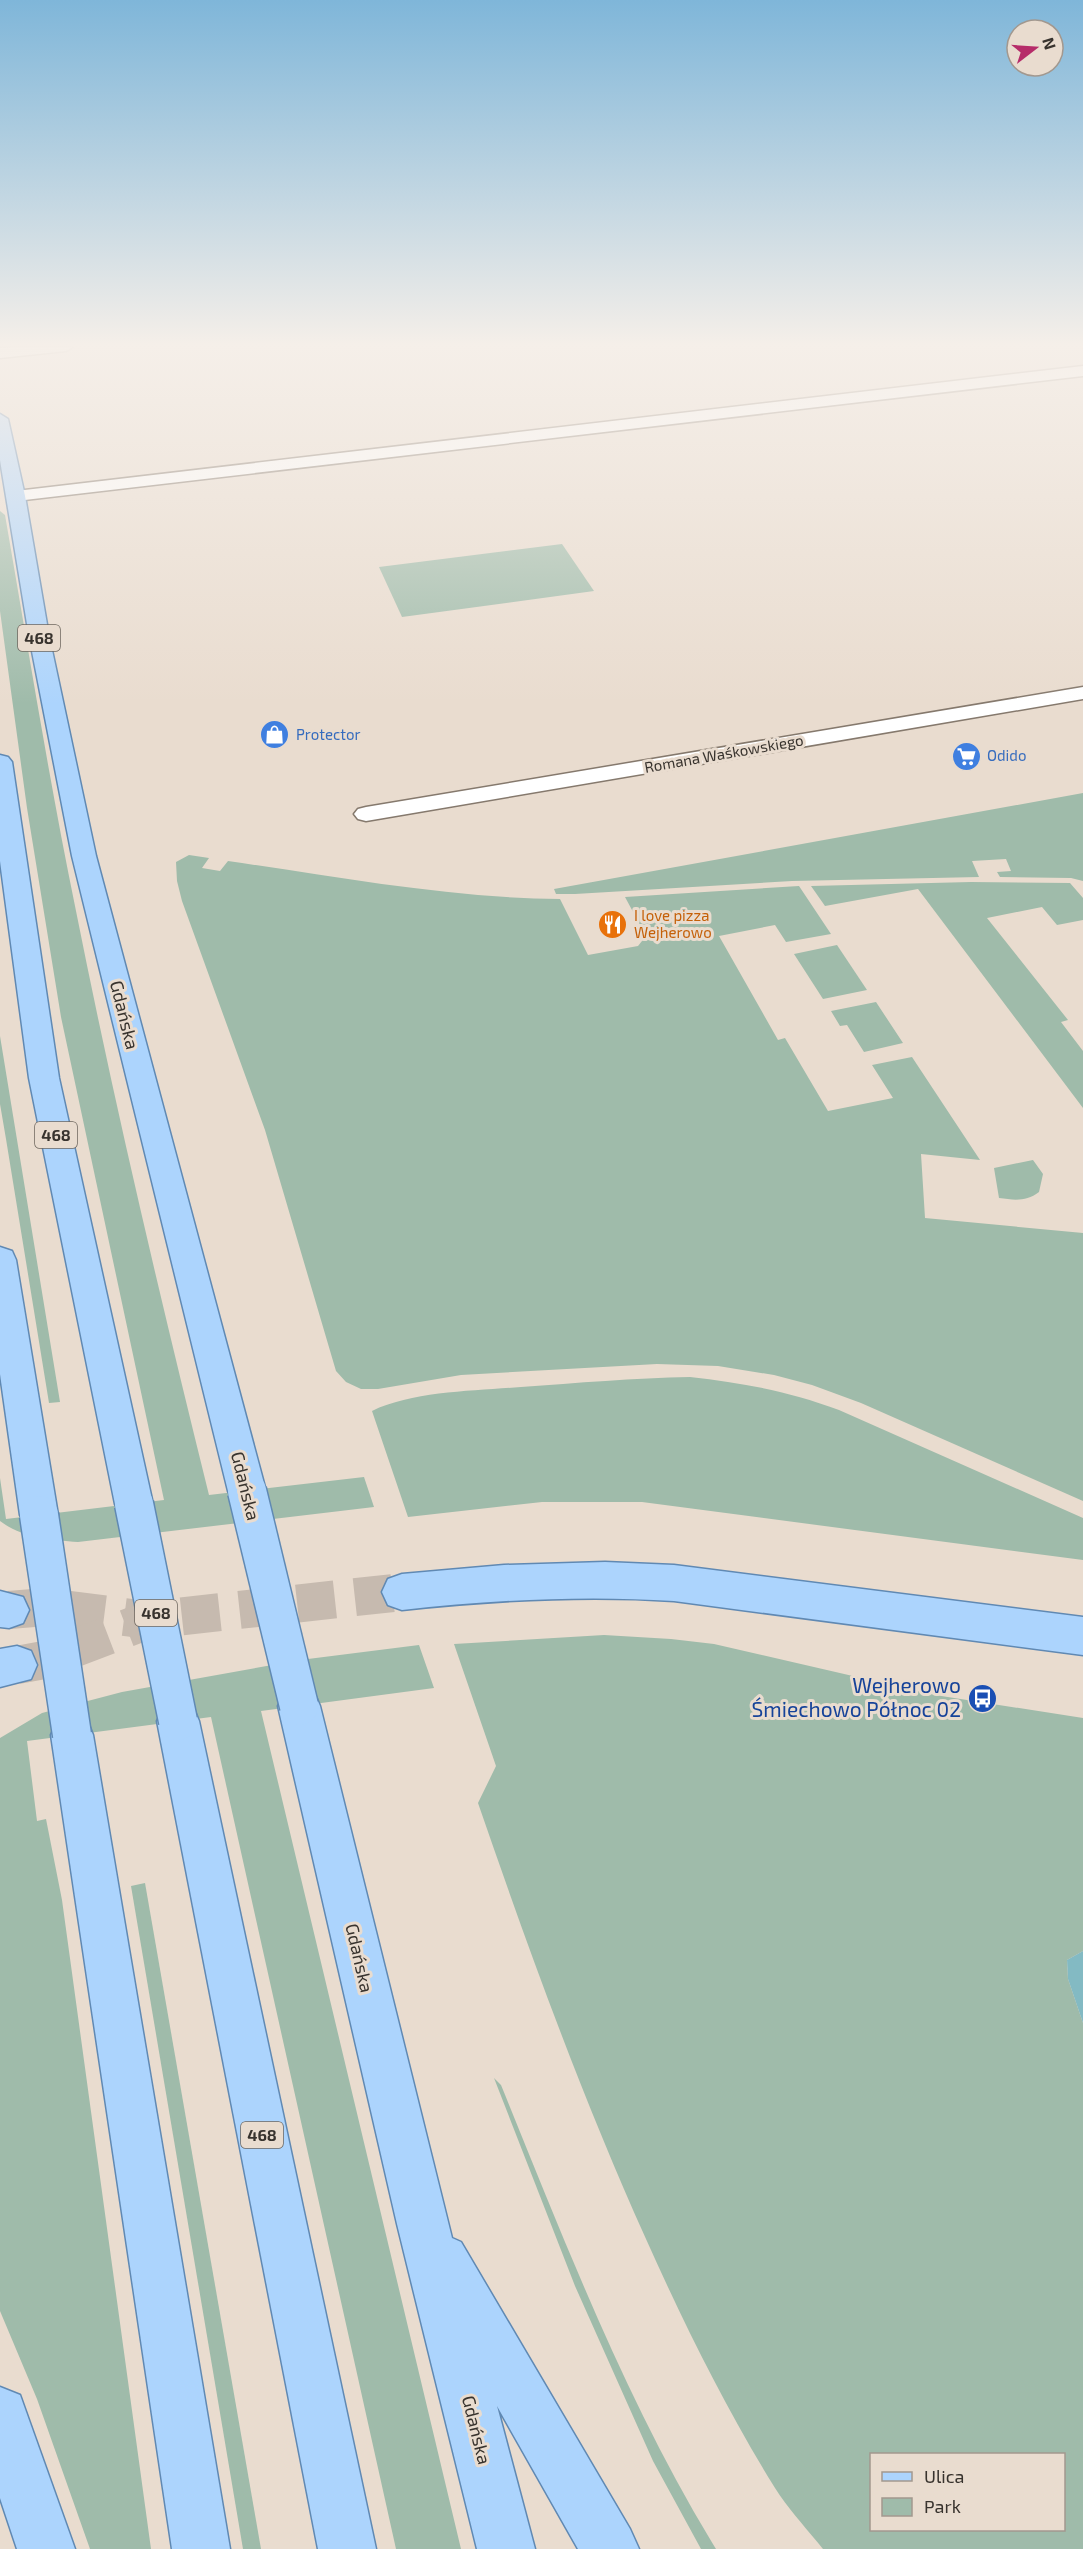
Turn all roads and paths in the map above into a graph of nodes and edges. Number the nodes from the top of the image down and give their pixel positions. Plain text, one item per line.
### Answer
1 (6, 466) edge
2 (233, 466) edge
3 (9, 491) edge
4 (1083, 693) edge
5 (0, 762) edge
6 (366, 814) dead end
7 (0, 1260) edge
8 (402, 1592) tunnel mouth
9 (1083, 1636) edge
10 (423, 2224) junction
11 (0, 2415) edge
12 (46, 2549) edge
13 (201, 2549) edge
14 (347, 2549) edge
15 (506, 2549) edge
16 (610, 2549) edge

1 - 3 main road, Gdańska / 468
2 - 3 street
3 - 10 main road, Gdańska / 468, bridge
4 - 6 street, Romana Waśkowskiego
5 - 14 main road, 468, bridge
7 - 13 main road, bridge
8 - 9 main road
10 - 15 main road, Gdańska / 468
10 - 16 main road
11 - 12 main road

